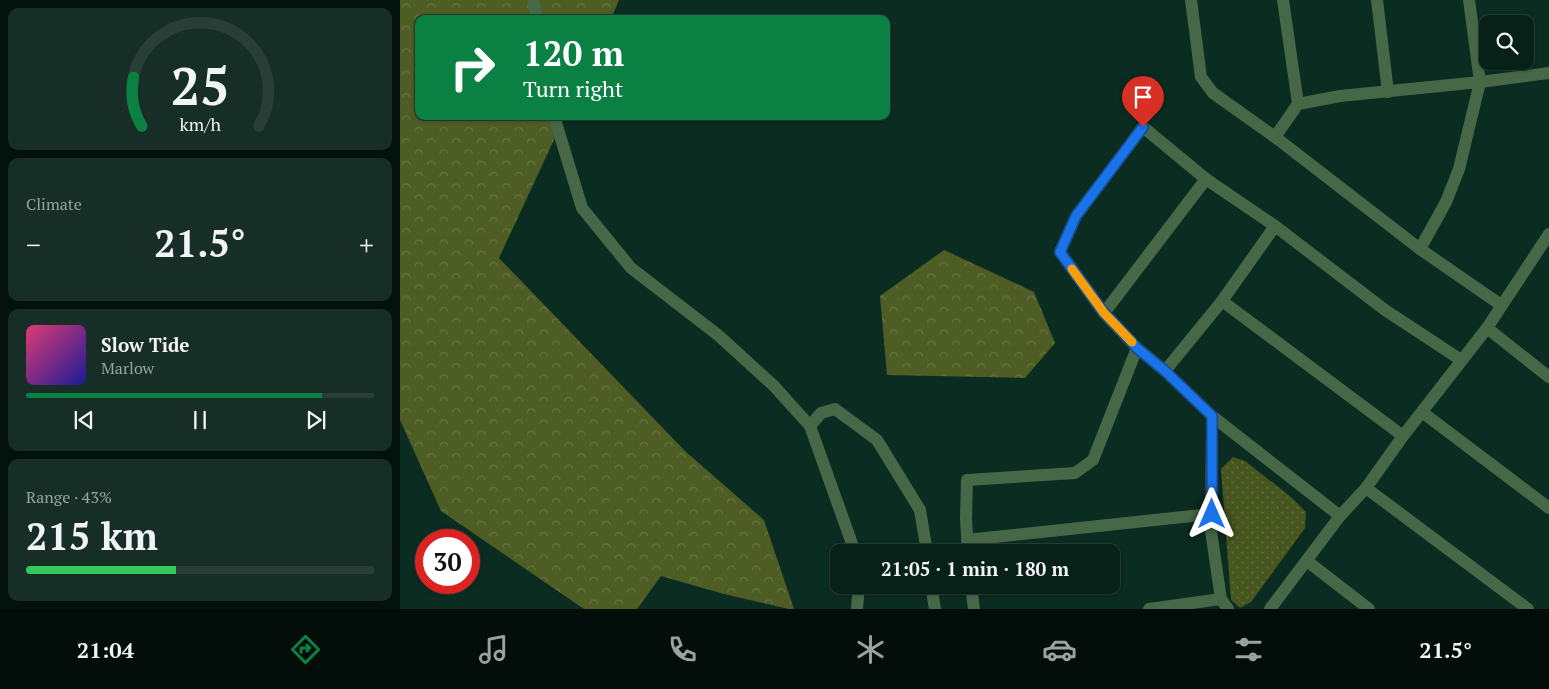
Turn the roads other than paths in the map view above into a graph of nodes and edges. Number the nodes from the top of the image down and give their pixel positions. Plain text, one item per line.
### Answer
1 (533, 0) edge
2 (1191, 0) edge
3 (1283, 0) edge
4 (1377, 0) edge
5 (1469, 0) edge
6 (536, 15) edge
7 (1549, 73) edge
8 (1480, 82) junction
9 (1388, 92) junction
10 (1298, 104) junction
11 (555, 120) edge
12 (1274, 137) junction
13 (1206, 179) junction
14 (1275, 226) junction
15 (1549, 234) edge
16 (1420, 249) junction
17 (1222, 301) junction
18 (1501, 305) junction
19 (1104, 313) junction
20 (1487, 328) junction
21 (1137, 348) junction
22 (1461, 360) junction
23 (1165, 371) junction
24 (1549, 377) edge
25 (1422, 412) junction
26 (1212, 416) junction
27 (810, 426) junction
28 (1403, 436) junction
29 (1366, 488) junction
30 (1549, 508) edge
31 (1212, 514) junction
32 (1340, 516) junction
33 (852, 544) edge
34 (925, 544) edge
35 (967, 544) edge
36 (982, 544) edge
37 (1307, 562) junction
38 (858, 594) edge
39 (932, 594) edge
40 (972, 594) edge
41 (1224, 604) edge
42 (857, 609) edge
43 (935, 609) edge
44 (974, 609) edge
45 (1148, 609) edge
46 (1270, 609) edge
47 (1369, 609) edge
48 (1528, 609) edge

1 - 6 street
2 - 12 street
3 - 10 street
4 - 9 street
5 - 8 street
7 - 8 street
8 - 9 street
8 - 16 street
9 - 10 street
10 - 12 street
11 - 27 street
12 - 16 street
13 - 14 street
13 - 19 street
13 - 19 street
14 - 17 street
14 - 22 street
15 - 18 street
16 - 18 street
17 - 23 street
17 - 28 street
18 - 20 street
19 - 21 street
20 - 22 street
20 - 24 street
21 - 23 street
21 - 35 street
22 - 25 street
23 - 26 street
25 - 28 street
25 - 30 street
26 - 31 street
26 - 32 street
27 - 33 street
27 - 34 street
28 - 29 street
29 - 32 street
29 - 48 street
31 - 36 street
31 - 41 street
32 - 37 street
37 - 46 street
37 - 47 street
38 - 42 street
39 - 43 street
40 - 44 street
41 - 45 street

